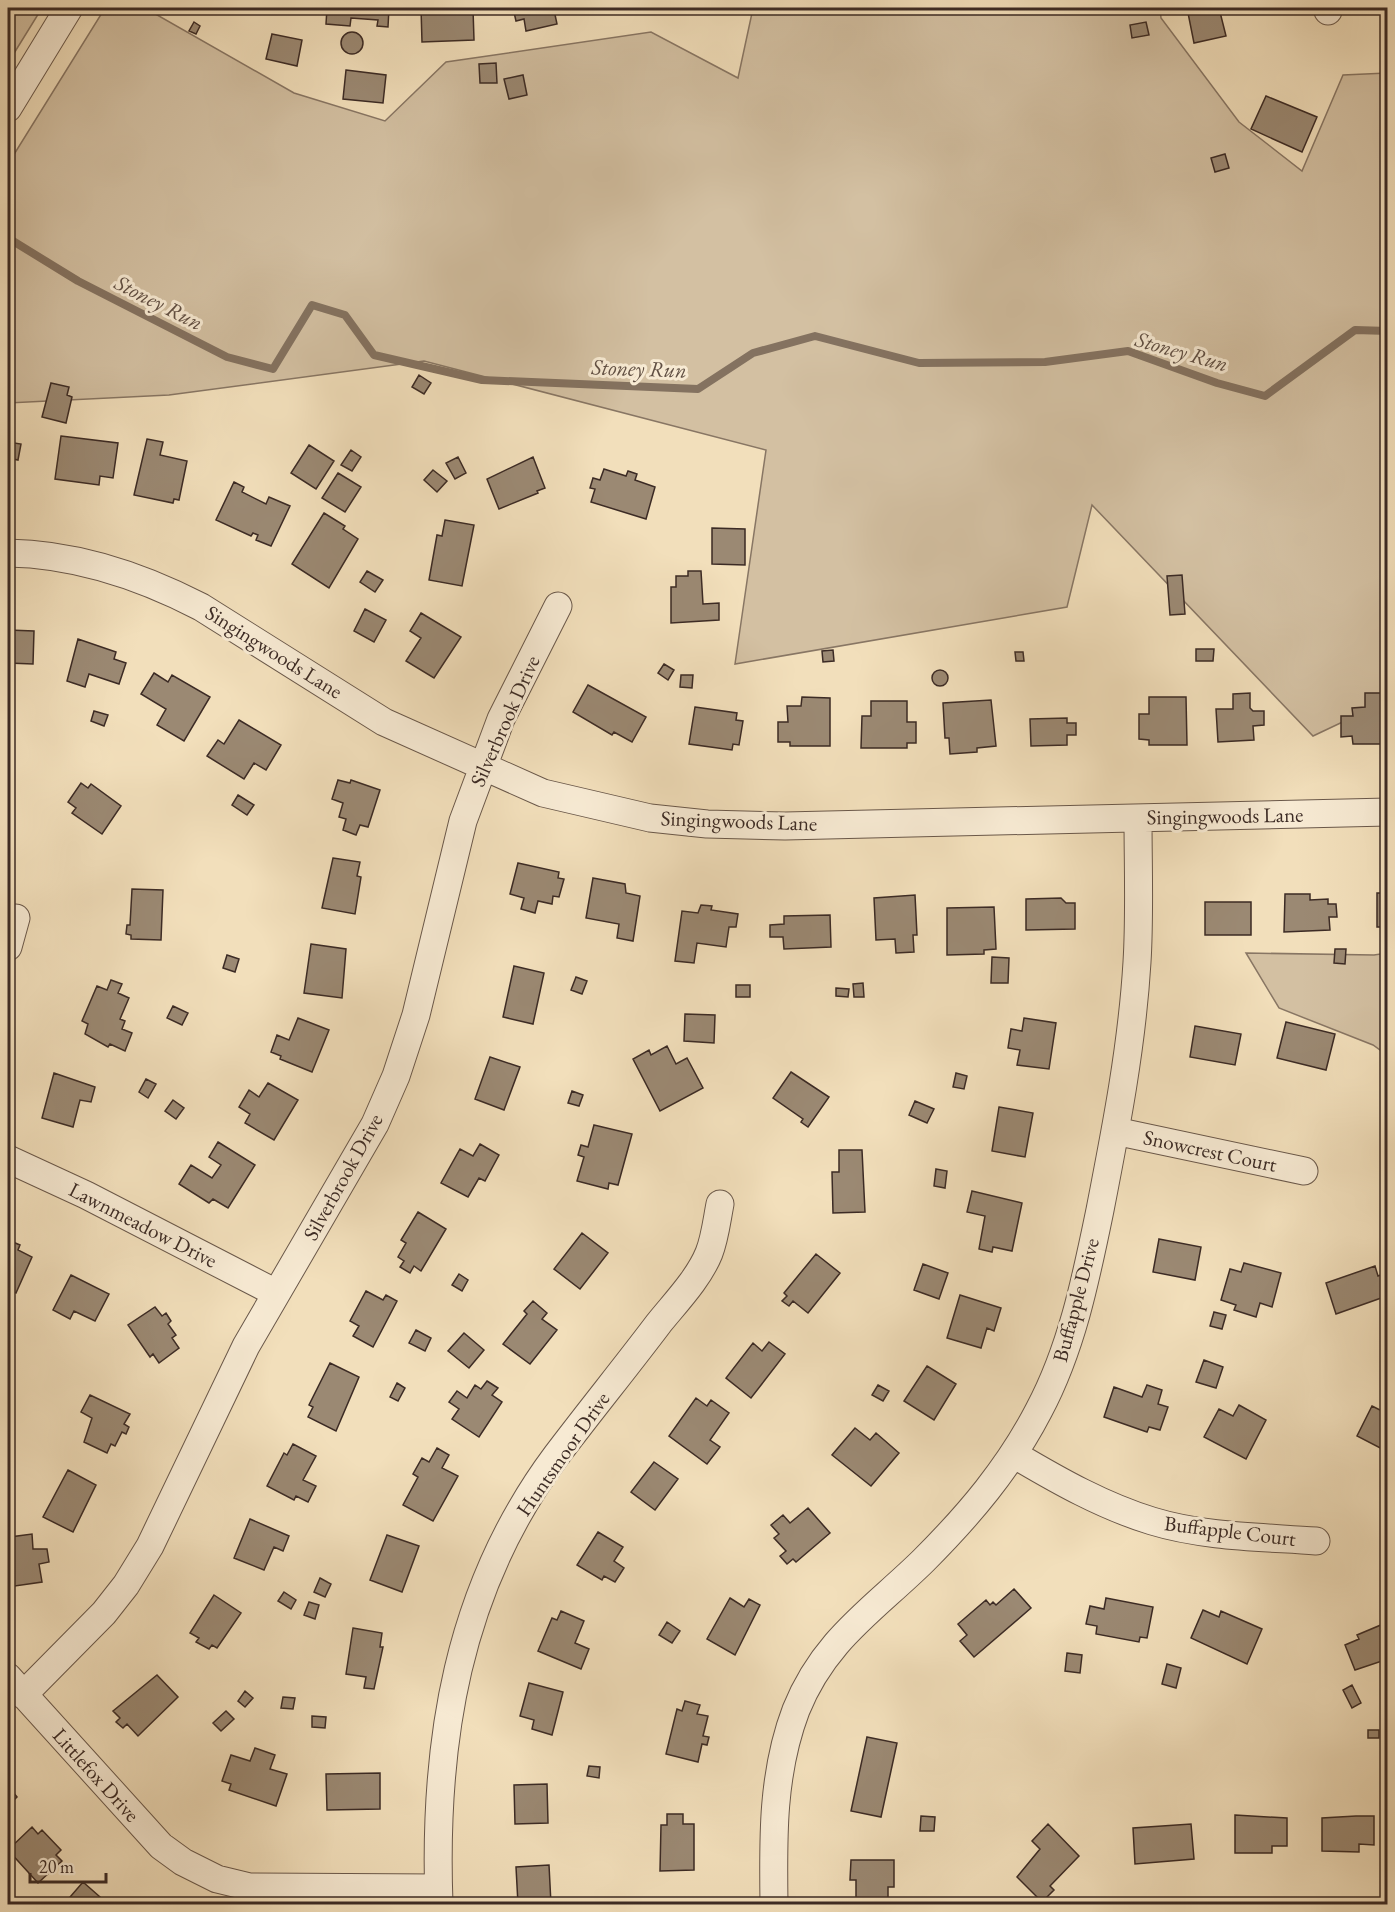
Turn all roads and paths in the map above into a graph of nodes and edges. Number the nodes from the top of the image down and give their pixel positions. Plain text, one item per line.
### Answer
1 (69, 8) edge
2 (8, 108) edge
3 (8, 553) edge
4 (558, 606) dead end
5 (483, 766) junction
6 (1388, 812) edge
7 (1138, 818) junction
8 (16, 918) dead end
9 (8, 947) edge
10 (1115, 1131) junction
11 (8, 1159) edge
12 (1304, 1171) dead end
13 (720, 1204) dead end
14 (276, 1293) junction
15 (1015, 1455) junction
16 (1316, 1542) dead end
17 (15, 1686) edge
18 (439, 1896) edge
19 (774, 1905) edge

1 - 2 street
3 - 5 street, Singingwoods Lane
4 - 5 street, Silverbrook Drive
5 - 7 street, Singingwoods Lane
5 - 14 street, Silverbrook Drive
6 - 7 street, Singingwoods Lane
7 - 10 street, Buffapple Drive
8 - 9 street
10 - 12 street, Snowcrest Court
10 - 15 street, Buffapple Drive
11 - 14 street, Lawnmeadow Drive
13 - 18 street, Huntsmoor Drive
14 - 17 street, Silverbrook Drive
15 - 16 street, Buffapple Court
15 - 19 street, Buffapple Drive
17 - 18 street, Littlefox Drive

